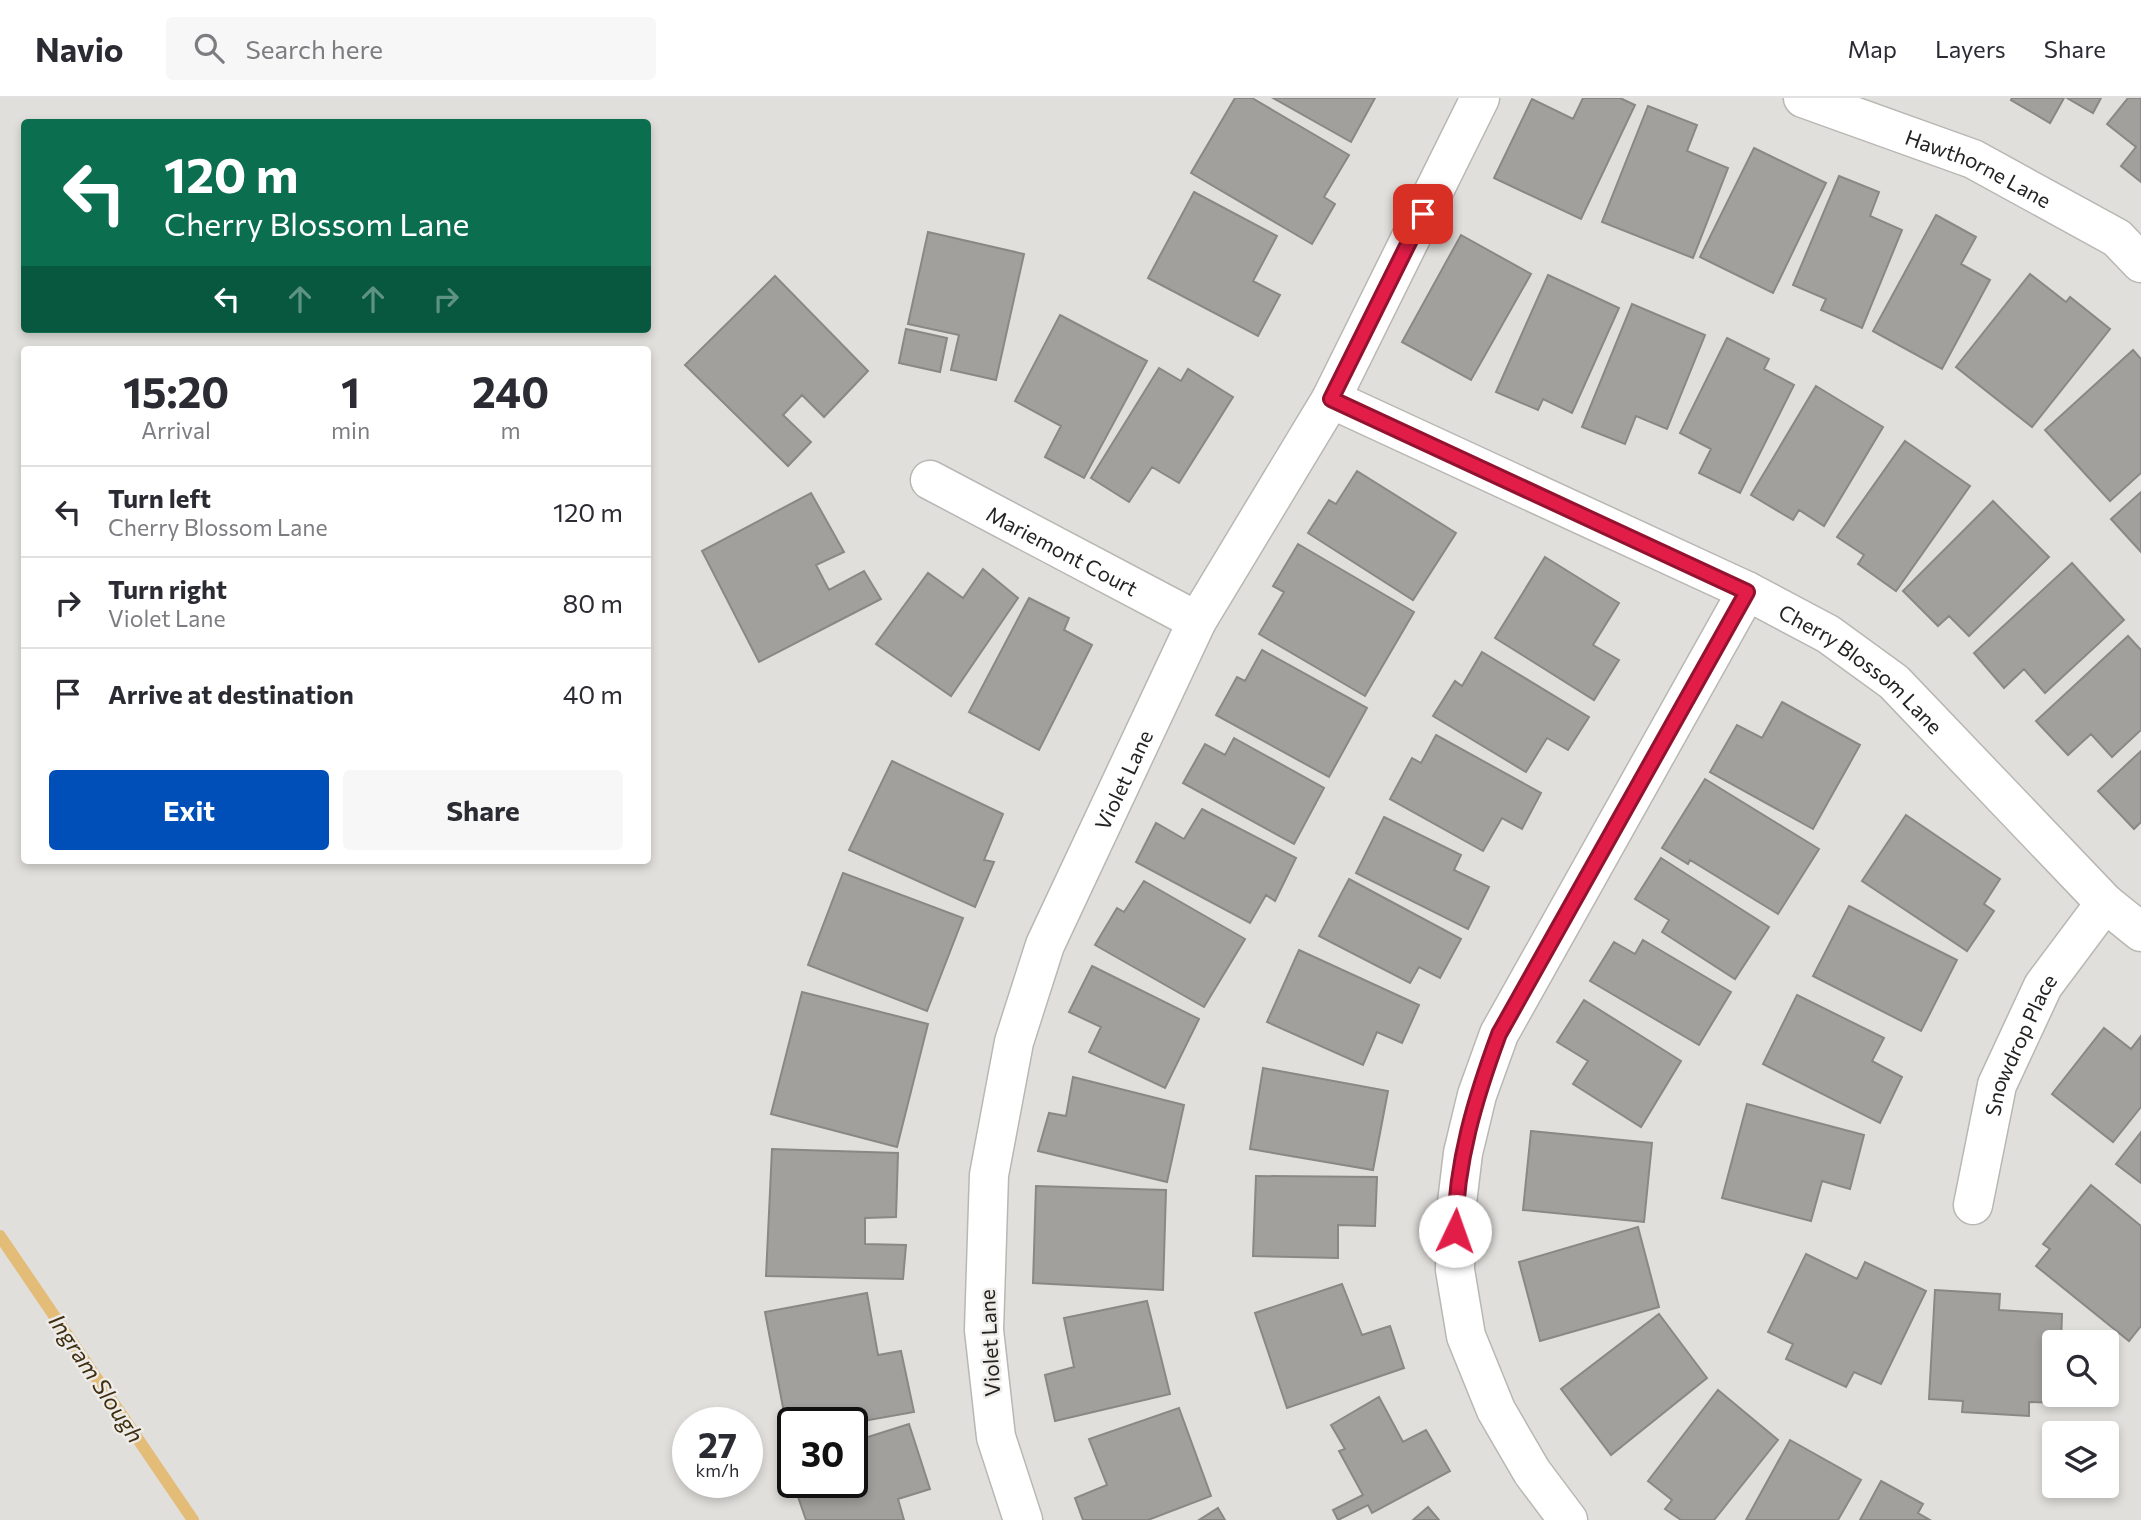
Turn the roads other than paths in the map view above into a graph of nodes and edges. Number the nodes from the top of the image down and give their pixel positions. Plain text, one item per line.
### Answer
1 (1480, 98) edge
2 (1803, 98) edge
3 (2141, 263) edge
4 (1331, 399) junction
5 (930, 480) dead end
6 (1747, 592) junction
7 (1197, 621) junction
8 (2105, 903) junction
9 (2141, 932) edge
10 (1973, 1205) dead end
11 (1023, 1520) edge
12 (1569, 1520) edge

1 - 4 street, Violet Lane
2 - 3 street, Hawthorne Lane
4 - 6 street, Cherry Blossom Lane
4 - 7 street, Violet Lane
5 - 7 street, Mariemont Court
6 - 8 street, Cherry Blossom Lane
6 - 12 street
7 - 11 street, Violet Lane
8 - 9 street, Cherry Blossom Lane
8 - 10 street, Snowdrop Place

